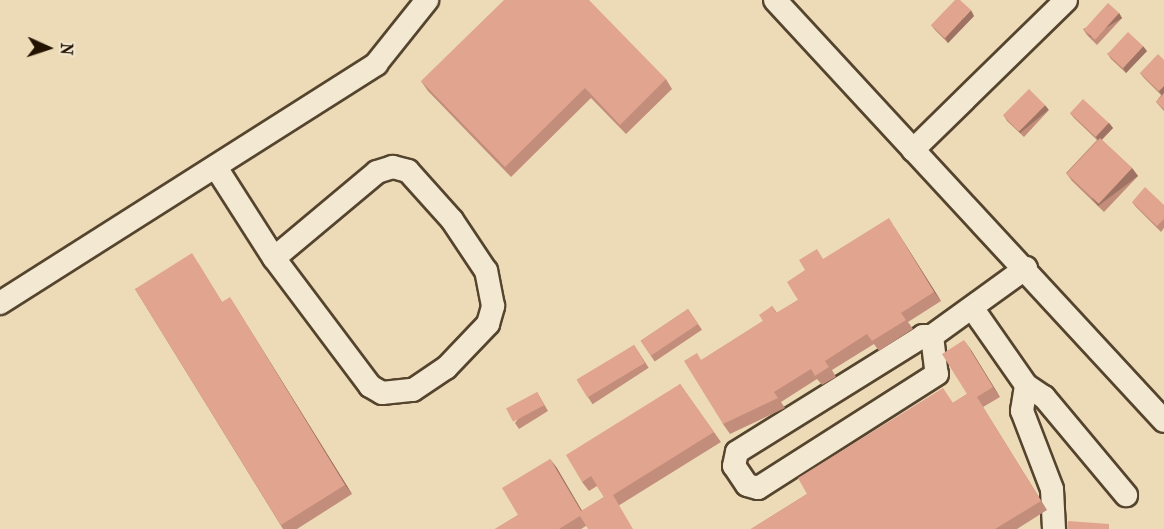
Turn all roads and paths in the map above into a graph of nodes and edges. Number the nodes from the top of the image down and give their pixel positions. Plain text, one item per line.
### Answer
1 (427, 0) edge
2 (775, 0) edge
3 (1066, 0) edge
4 (913, 150) junction
5 (218, 169) junction
6 (274, 258) junction
7 (1026, 268) junction
8 (0, 303) edge
9 (973, 309) junction
10 (933, 336) junction
11 (1026, 385) junction
12 (1164, 422) edge
13 (1126, 495) dead end
14 (1054, 529) edge

1 - 5 street
2 - 4 street
3 - 4 street
4 - 7 street
5 - 6 street
5 - 8 street
6 - 6 street
7 - 9 street
7 - 12 street
9 - 10 street
9 - 11 street
10 - 10 street
11 - 13 street
11 - 14 street

